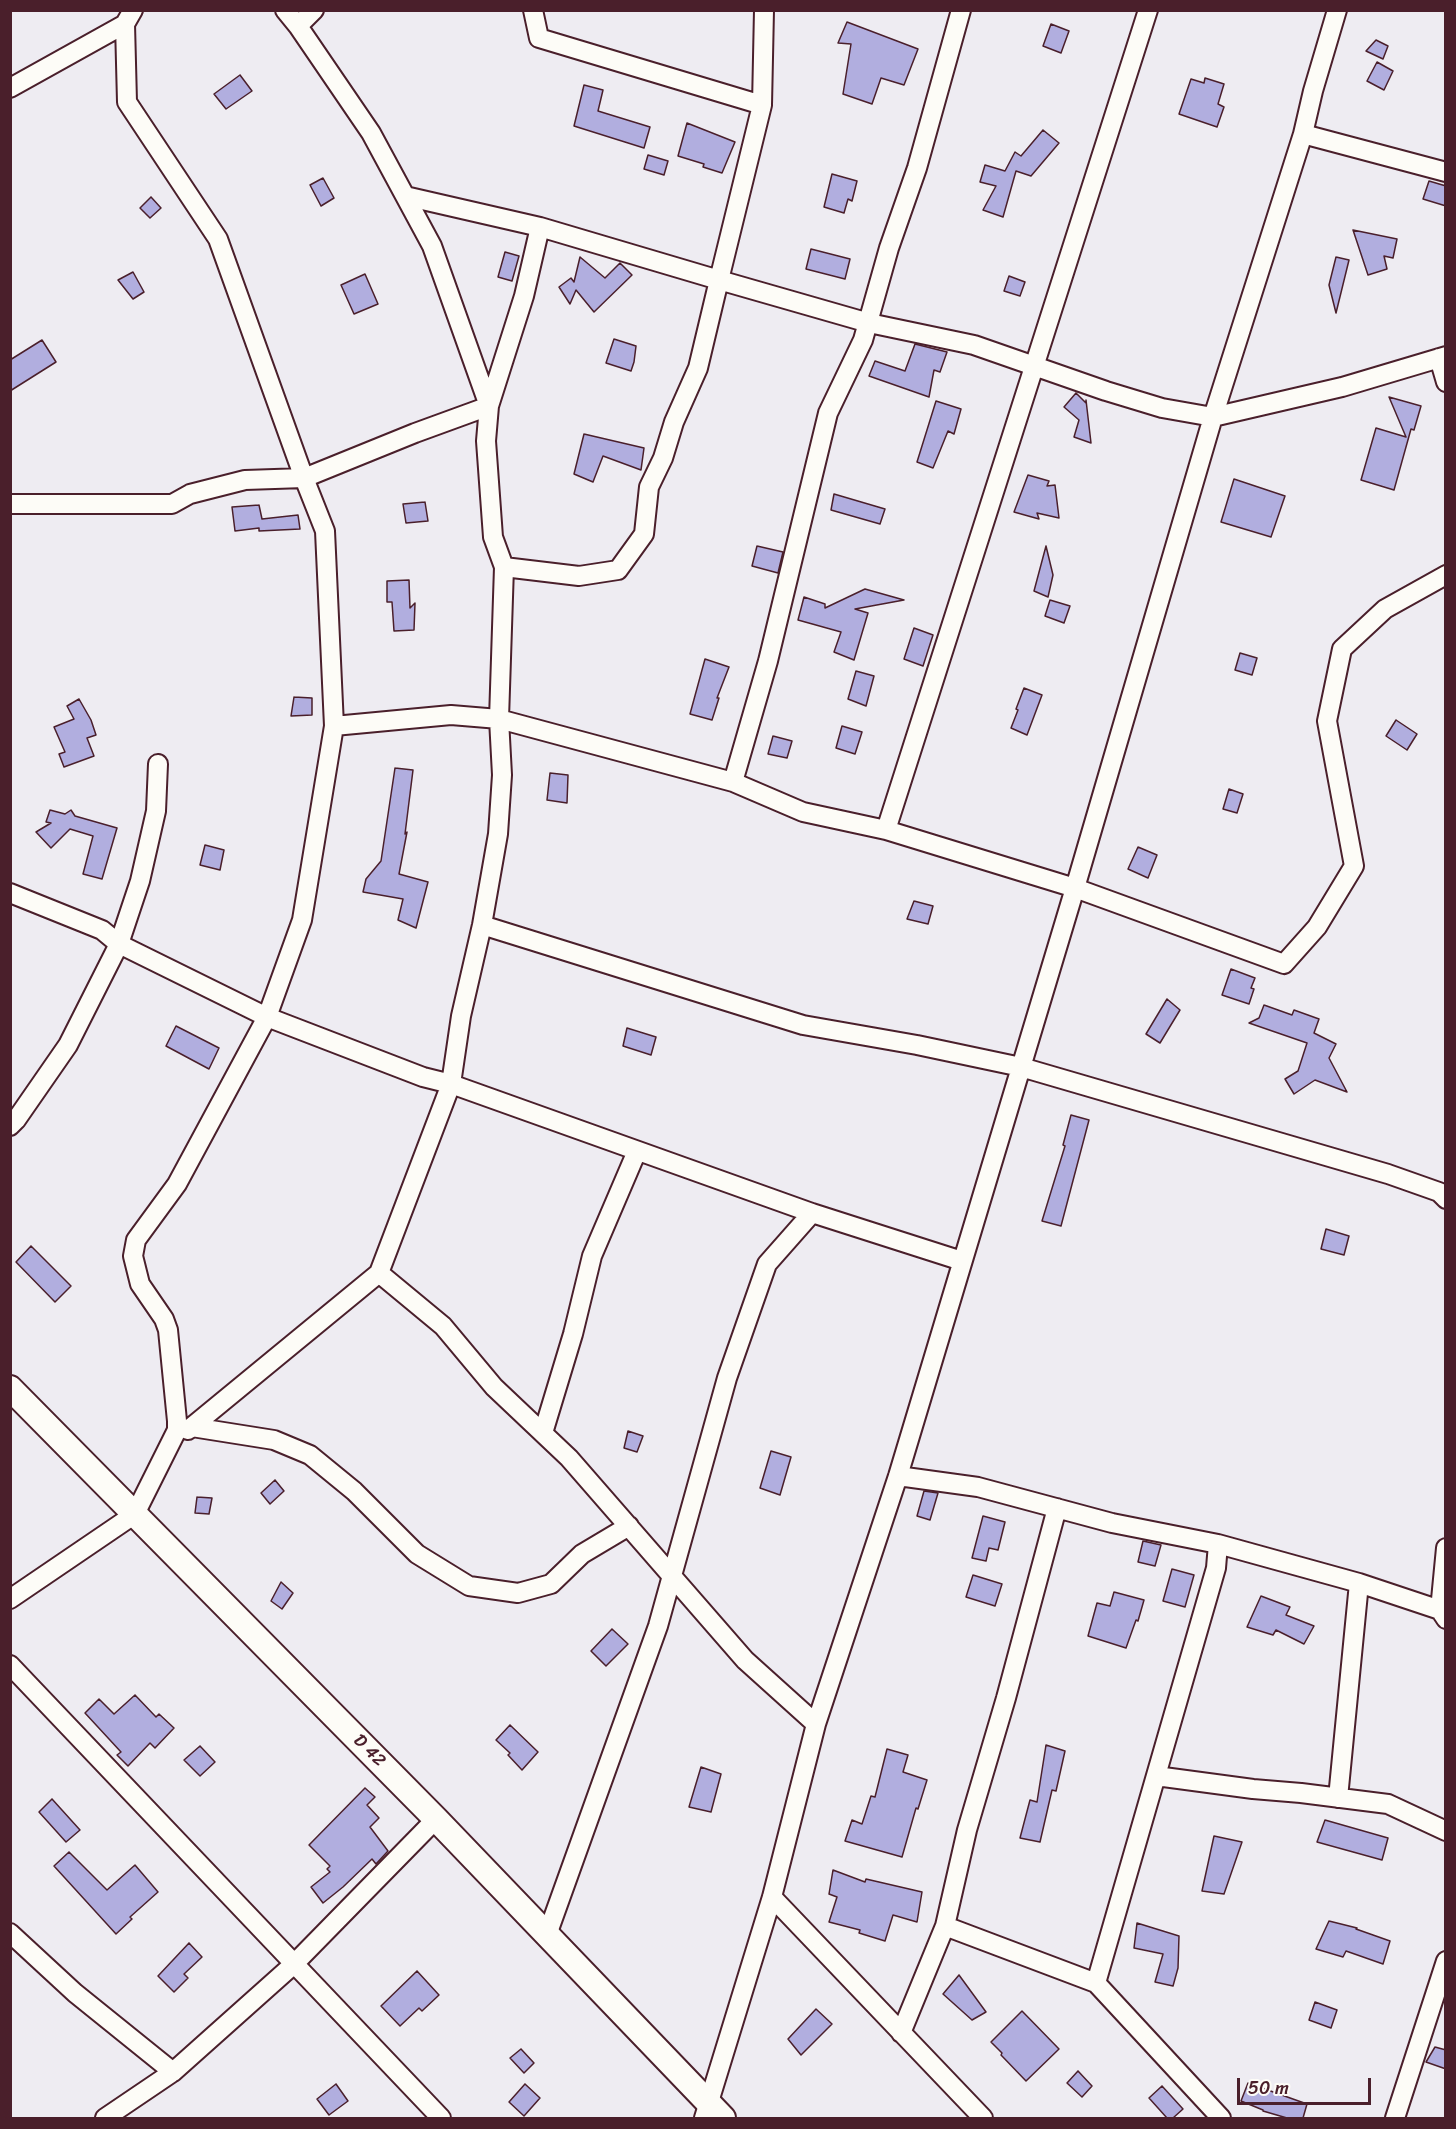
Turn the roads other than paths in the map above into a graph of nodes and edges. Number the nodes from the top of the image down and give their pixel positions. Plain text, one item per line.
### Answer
1 (285, 10) edge
2 (314, 10) edge
3 (533, 10) edge
4 (764, 10) edge
5 (961, 10) edge
6 (1148, 10) edge
7 (1337, 10) edge
8 (129, 17) edge
9 (298, 26) junction
10 (10, 88) edge
11 (762, 105) junction
12 (1303, 134) junction
13 (1446, 172) edge
14 (405, 196) junction
15 (540, 227) junction
16 (719, 280) junction
17 (869, 323) junction
18 (1442, 357) edge
19 (1033, 366) junction
20 (1446, 382) edge
21 (489, 406) junction
22 (1214, 417) junction
23 (304, 478) junction
24 (10, 504) edge
25 (504, 567) junction
26 (1446, 575) edge
27 (499, 719) junction
28 (334, 726) junction
29 (158, 765) dead end
30 (734, 782) junction
31 (886, 830) junction
32 (1075, 888) junction
33 (10, 893) edge
34 (482, 925) junction
35 (120, 944) junction
36 (267, 1017) junction
37 (1021, 1067) junction
38 (451, 1084) junction
39 (10, 1126) edge
40 (637, 1151) junction
41 (1446, 1199) edge
42 (812, 1213) junction
43 (962, 1261) junction
44 (379, 1273) junction
45 (10, 1388) edge
46 (192, 1426) junction
47 (543, 1433) junction
48 (170, 1444) junction
49 (898, 1476) junction
50 (1057, 1508) junction
51 (135, 1514) junction
52 (629, 1526) junction
53 (1218, 1544) junction
54 (1446, 1548) edge
55 (672, 1575) junction
56 (1359, 1583) junction
57 (10, 1599) edge
58 (1443, 1615) edge
59 (10, 1665) edge
60 (816, 1724) junction
61 (1156, 1776) junction
62 (1338, 1798) junction
63 (436, 1819) junction
64 (1446, 1831) edge
65 (772, 1897) junction
66 (945, 1926) junction
67 (10, 1933) edge
68 (547, 1935) junction
69 (1446, 1960) edge
70 (294, 1964) junction
71 (1096, 1983) junction
72 (901, 2032) junction
73 (172, 2072) junction
74 (712, 2114) edge
75 (105, 2118) edge
76 (441, 2118) edge
77 (982, 2118) edge
78 (1221, 2118) edge
79 (1395, 2118) edge

1 - 9 street
2 - 9 street
3 - 11 street
4 - 11 street
5 - 17 street
6 - 19 street
7 - 12 street
8 - 10 street
8 - 23 street
9 - 14 street
11 - 16 street
12 - 13 street
12 - 22 street
14 - 15 street
14 - 21 street
15 - 16 street
15 - 21 street
16 - 17 street
16 - 25 street
17 - 19 street
17 - 30 street
18 - 20 street
18 - 22 street
19 - 22 street
19 - 31 street
21 - 23 street
21 - 25 street
22 - 32 street
23 - 24 street
23 - 28 street
25 - 27 street
26 - 32 street
27 - 28 street
27 - 30 street
27 - 34 street
28 - 36 street
29 - 35 street
30 - 31 street
31 - 32 street
32 - 37 street
33 - 35 street
34 - 37 street
34 - 38 street
35 - 36 street
35 - 39 street
36 - 38 street
36 - 48 street
37 - 41 street
37 - 43 street
38 - 40 street
38 - 44 street
40 - 42 street
40 - 47 street
42 - 43 street
42 - 55 street
43 - 49 street
44 - 46 street
44 - 47 street
45 - 51 street, D 42 / D 42
46 - 48 street
46 - 52 street
47 - 52 street
48 - 51 street
49 - 50 street
49 - 60 street
50 - 53 street
50 - 66 street
51 - 57 street
51 - 63 street, D 42 / D 42
52 - 55 street
53 - 56 street
53 - 61 street
54 - 58 street
55 - 60 street
55 - 68 street
56 - 58 street
56 - 62 street
59 - 70 street
60 - 65 street
61 - 62 street
61 - 71 street
62 - 64 street
63 - 68 street, D 42 / D 42
63 - 70 street
65 - 72 street
65 - 74 street
66 - 71 street
66 - 72 street
67 - 73 street
68 - 74 street, D 42 / D 42
69 - 79 street
70 - 73 street
70 - 76 street
71 - 78 street
72 - 77 street
73 - 75 street

